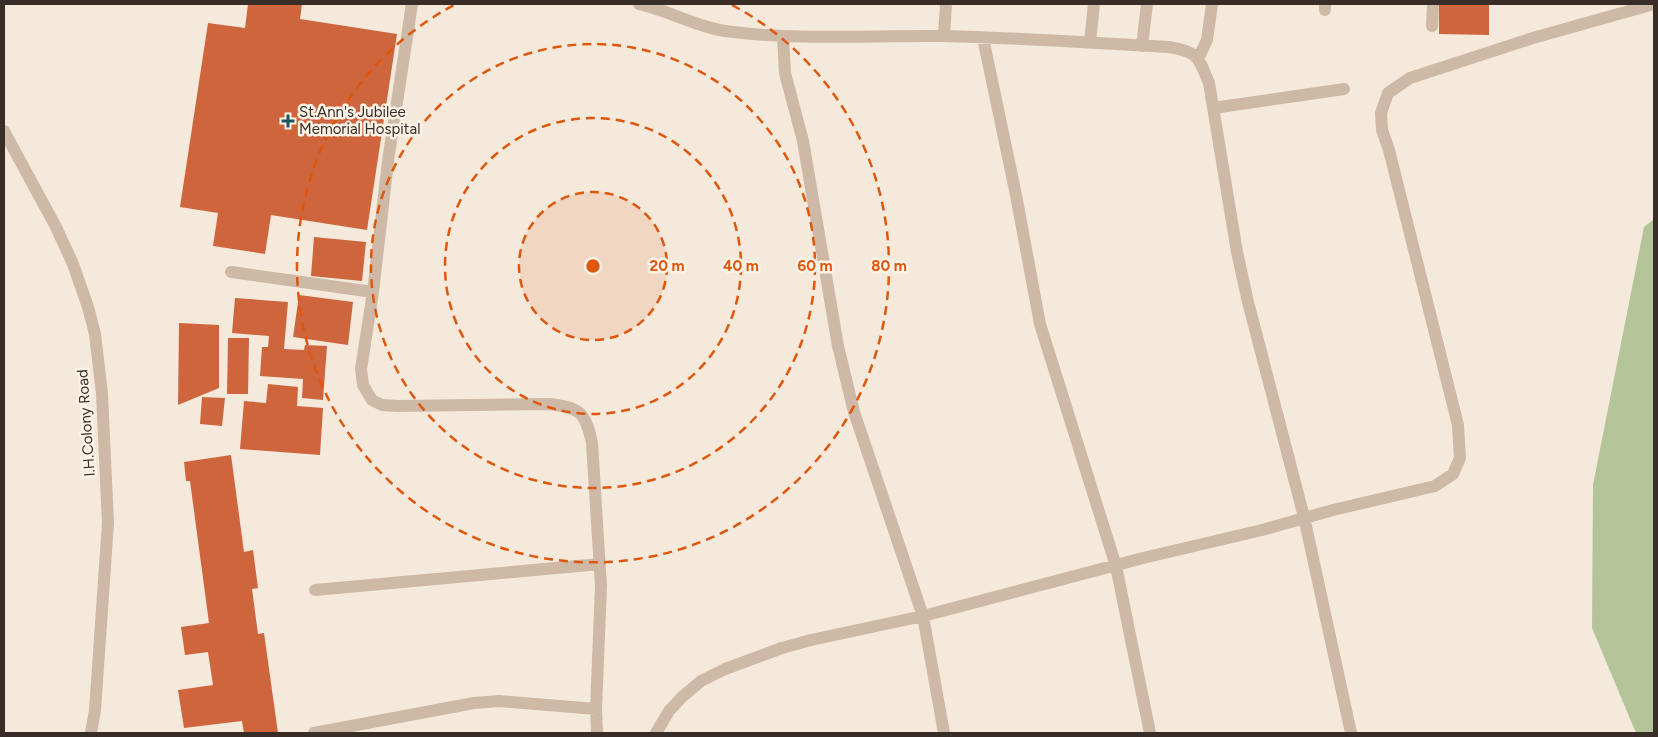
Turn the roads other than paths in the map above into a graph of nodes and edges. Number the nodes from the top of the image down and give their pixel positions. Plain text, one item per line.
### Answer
1 (412, 4) edge
2 (638, 4) edge
3 (946, 4) edge
4 (1094, 4) edge
5 (1146, 4) edge
6 (1212, 4) edge
7 (1433, 4) edge
8 (1654, 4) edge
9 (658, 6) edge
10 (1432, 26) dead end
11 (944, 36) junction
12 (783, 37) junction
13 (983, 38) junction
14 (1090, 42) junction
15 (1142, 46) junction
16 (1198, 59) junction
17 (1344, 89) dead end
18 (1212, 108) junction
19 (4, 131) edge
20 (231, 272) dead end
21 (373, 292) junction
22 (1304, 517) junction
23 (600, 564) junction
24 (1116, 566) junction
25 (315, 590) dead end
26 (923, 616) junction
27 (596, 709) junction
28 (91, 733) edge
29 (314, 733) edge
30 (597, 733) edge
31 (656, 733) edge
32 (944, 733) edge
33 (1150, 733) edge
34 (1351, 733) edge

1 - 21 street
2 - 9 street
3 - 11 street
4 - 14 street
5 - 15 street
6 - 16 street
7 - 10 street
8 - 22 street
9 - 12 street
11 - 12 street
11 - 13 street
12 - 26 street
13 - 14 street
13 - 24 street
14 - 15 street
15 - 16 street
16 - 18 street
17 - 18 street
18 - 22 street
19 - 28 street, I.H.Colony Road
20 - 21 street
21 - 23 street
22 - 24 street
22 - 34 street
23 - 25 street
23 - 27 street
24 - 26 street
24 - 33 street
26 - 31 street
26 - 32 street
27 - 29 street
27 - 30 street

